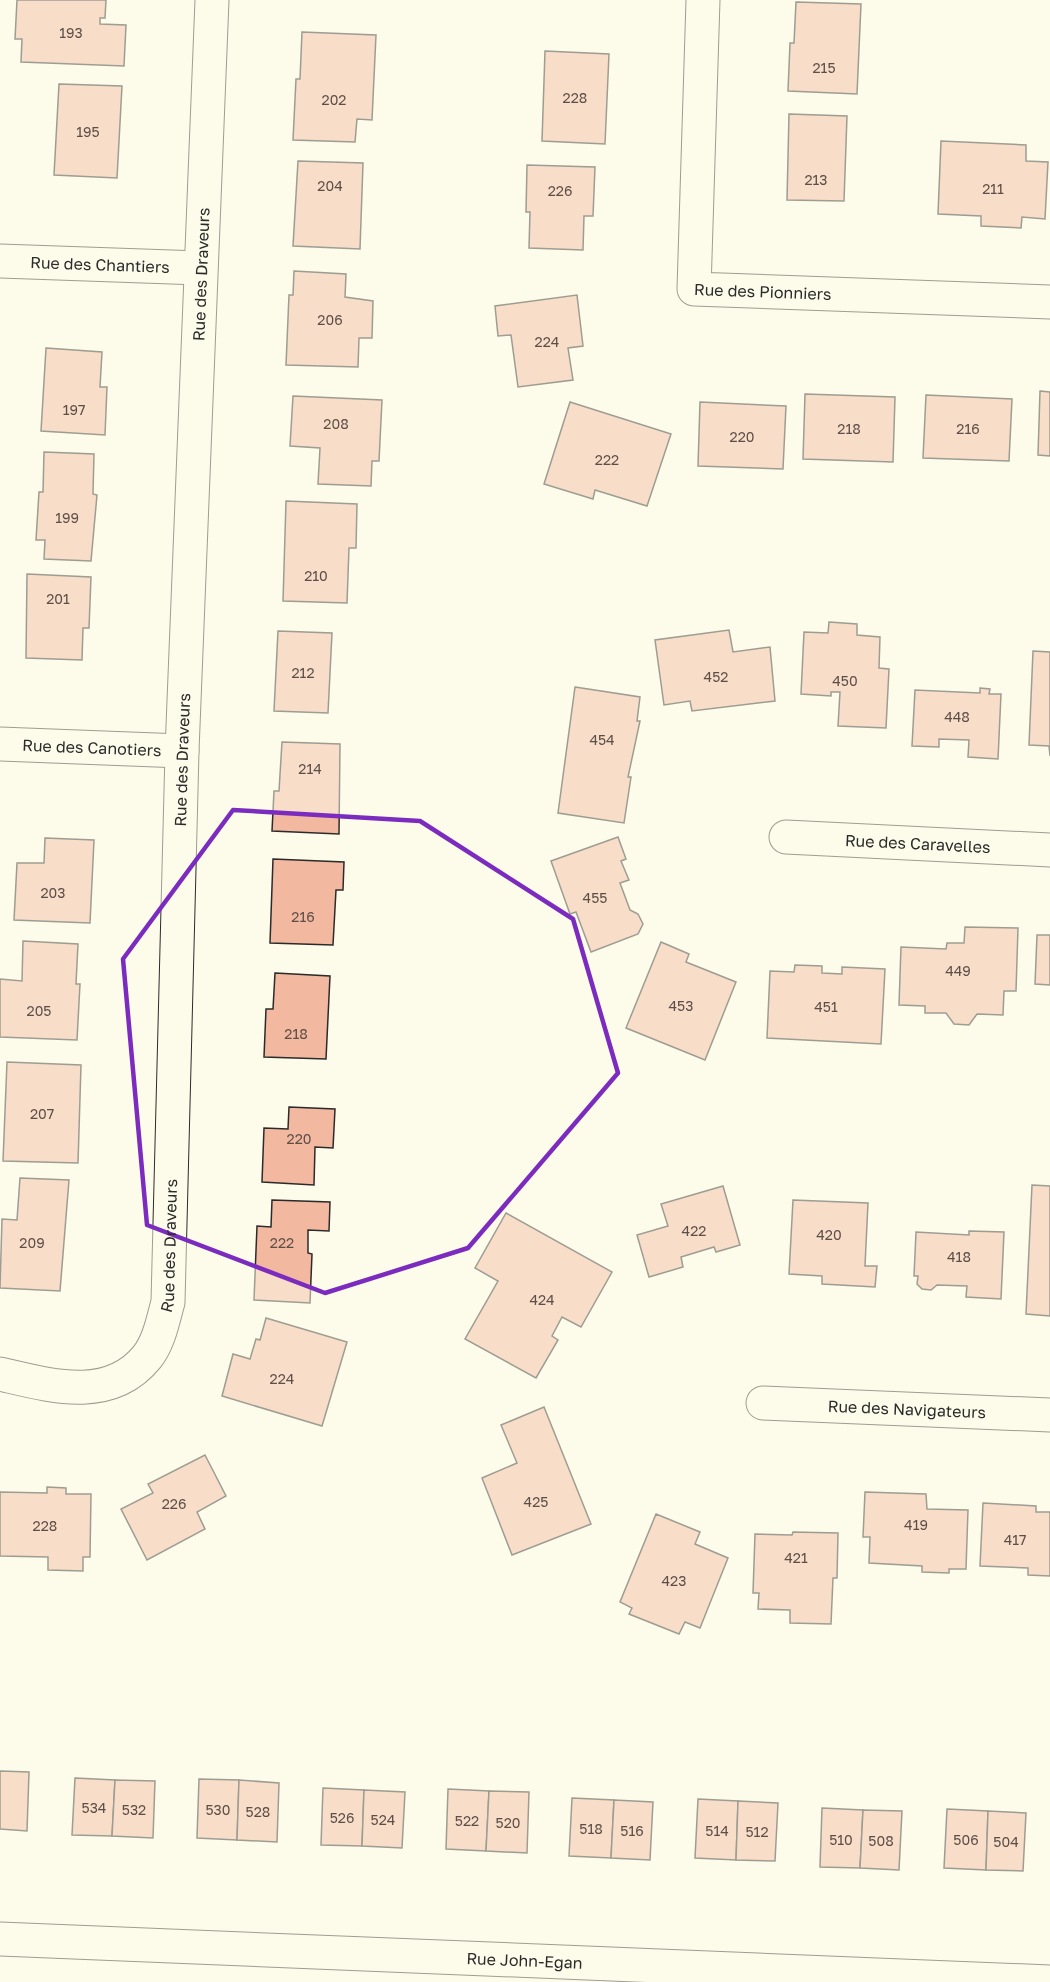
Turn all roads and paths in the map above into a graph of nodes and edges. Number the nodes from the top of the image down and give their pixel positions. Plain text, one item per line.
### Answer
1 (212, 0) edge
2 (703, 0) edge
3 (0, 261) edge
4 (200, 268) junction
5 (1050, 302) edge
6 (0, 744) edge
7 (182, 751) junction
8 (786, 837) dead end
9 (1050, 850) edge
10 (0, 1374) edge
11 (763, 1403) dead end
12 (1050, 1415) edge
13 (0, 1939) edge
14 (1050, 1982) edge

1 - 4 street, Rue des Draveurs
2 - 5 street, Rue des Pionniers
3 - 4 street, Rue des Chantiers
4 - 7 street, Rue des Draveurs
6 - 7 street, Rue des Canotiers
7 - 10 street, Rue des Draveurs
8 - 9 street, Rue des Caravelles
11 - 12 street, Rue des Navigateurs
13 - 14 street, Rue John-Egan

